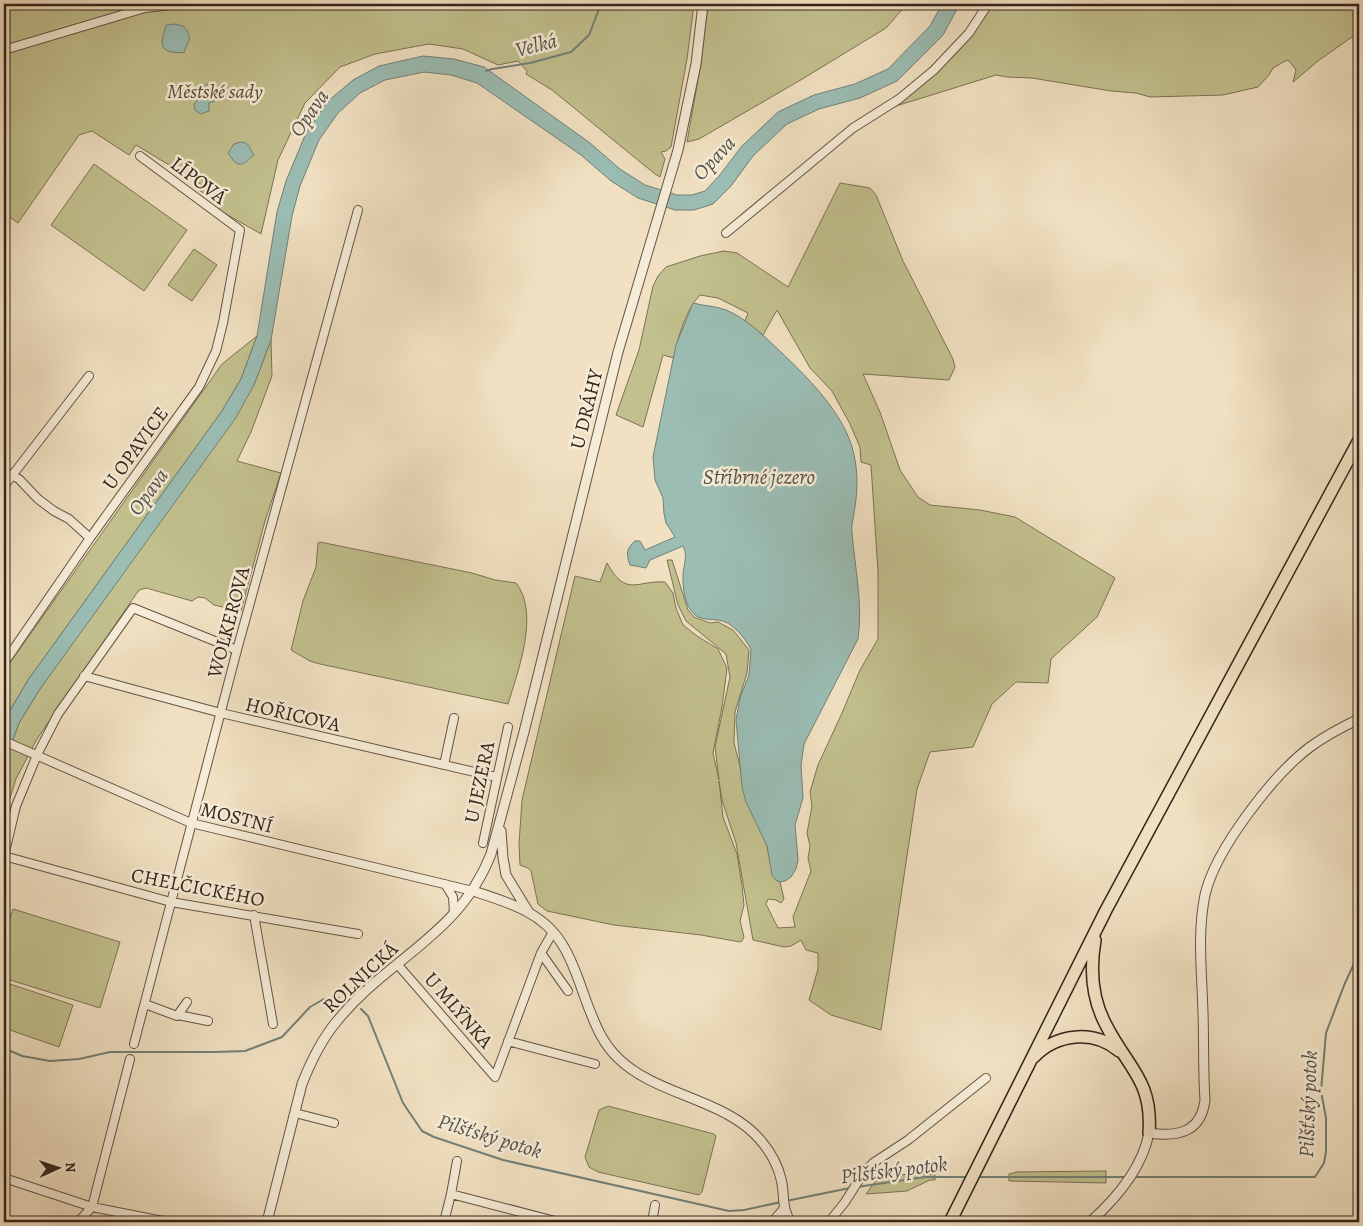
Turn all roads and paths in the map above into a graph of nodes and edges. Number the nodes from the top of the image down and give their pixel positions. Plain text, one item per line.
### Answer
1 (180, 4) edge
2 (704, 4) edge
3 (988, 4) edge
4 (4, 50) edge
5 (140, 156) dead end
6 (358, 210) dead end
7 (240, 230) joint
8 (726, 233) dead end
9 (89, 376) dead end
10 (1359, 440) edge
11 (4, 472) edge
12 (12, 475) junction
13 (4, 486) edge
14 (90, 538) junction
15 (237, 650) junction
16 (4, 663) edge
17 (84, 676) junction
18 (221, 713) junction
19 (454, 718) dead end
20 (1359, 719) edge
21 (508, 727) dead end
22 (4, 741) edge
23 (33, 753) junction
24 (444, 765) junction
25 (496, 777) junction
26 (501, 822) junction
27 (191, 823) junction
28 (483, 843) dead end
29 (4, 856) edge
30 (445, 884) junction
31 (473, 891) junction
32 (171, 902) junction
33 (1106, 910) junction
34 (528, 912) junction
35 (254, 915) junction
36 (454, 915) junction
37 (553, 932) junction
38 (358, 934) dead end
39 (541, 953) junction
40 (398, 965) junction
41 (568, 991) dead end
42 (187, 1002) dead end
43 (145, 1004) junction
44 (178, 1015) junction
45 (208, 1021) dead end
46 (273, 1024) dead end
47 (508, 1041) junction
48 (134, 1044) dead end
49 (1125, 1058) junction
50 (130, 1059) dead end
51 (595, 1064) dead end
52 (1028, 1064) junction
53 (986, 1078) dead end
54 (295, 1113) junction
55 (334, 1123) dead end
56 (1149, 1133) junction
57 (457, 1161) dead end
58 (4, 1178) edge
59 (451, 1194) junction
60 (655, 1205) dead end
61 (92, 1207) junction
62 (784, 1209) junction
63 (78, 1222) edge
64 (168, 1222) edge
65 (267, 1222) edge
66 (444, 1222) edge
67 (559, 1222) edge
68 (652, 1222) edge
69 (773, 1222) edge
70 (791, 1222) edge
71 (829, 1222) edge
72 (950, 1222) edge
73 (1090, 1222) edge

1 - 4 street
2 - 26 street, U DRÁHY
3 - 8 street
5 - 7 street, LÍPOVÁ
6 - 15 street, WOLKEROVA
7 - 14 street, U OPAVICE
9 - 12 street
10 - 33 main road
11 - 12 street
12 - 13 street
12 - 14 street
14 - 16 street, U OPAVICE
15 - 17 street
15 - 18 street, WOLKEROVA
17 - 18 street, HOŘICOVA
17 - 23 street
18 - 24 street, HOŘICOVA
18 - 27 street, WOLKEROVA
19 - 24 street
20 - 56 street
21 - 25 street, U JEZERA
22 - 23 street, MOSTNÍ
23 - 27 street, MOSTNÍ
23 - 29 street
24 - 25 street, HOŘICOVA
25 - 28 street, U JEZERA
26 - 31 street, U DRÁHY
26 - 34 street, U DRÁHY
27 - 30 street, MOSTNÍ
27 - 32 street, WOLKEROVA
29 - 32 street, CHELČICKÉHO
30 - 31 street, MOSTNÍ
30 - 36 street
31 - 34 street, U DRÁHY
31 - 36 street, ROLNICKÁ
32 - 35 street, CHELČICKÉHO
32 - 43 street, WOLKEROVA
33 - 49 main road
33 - 52 main road
34 - 37 street, U DRÁHY
35 - 38 street, CHELČICKÉHO
35 - 46 street
36 - 40 street, ROLNICKÁ
37 - 39 street
37 - 62 street, U DRÁHY
39 - 41 street
39 - 47 street
40 - 47 street, U MLÝNKA
40 - 54 street, ROLNICKÁ
42 - 44 street
43 - 44 street
43 - 48 street, WOLKEROVA
44 - 45 street
47 - 51 street
49 - 52 main road
49 - 56 main road
50 - 61 street
52 - 72 main road
53 - 71 street
54 - 55 street
54 - 65 street, ROLNICKÁ
56 - 73 street
57 - 59 street
58 - 61 street
59 - 66 street
59 - 67 street
60 - 68 street
61 - 63 street
61 - 64 street
62 - 69 street
62 - 70 street

